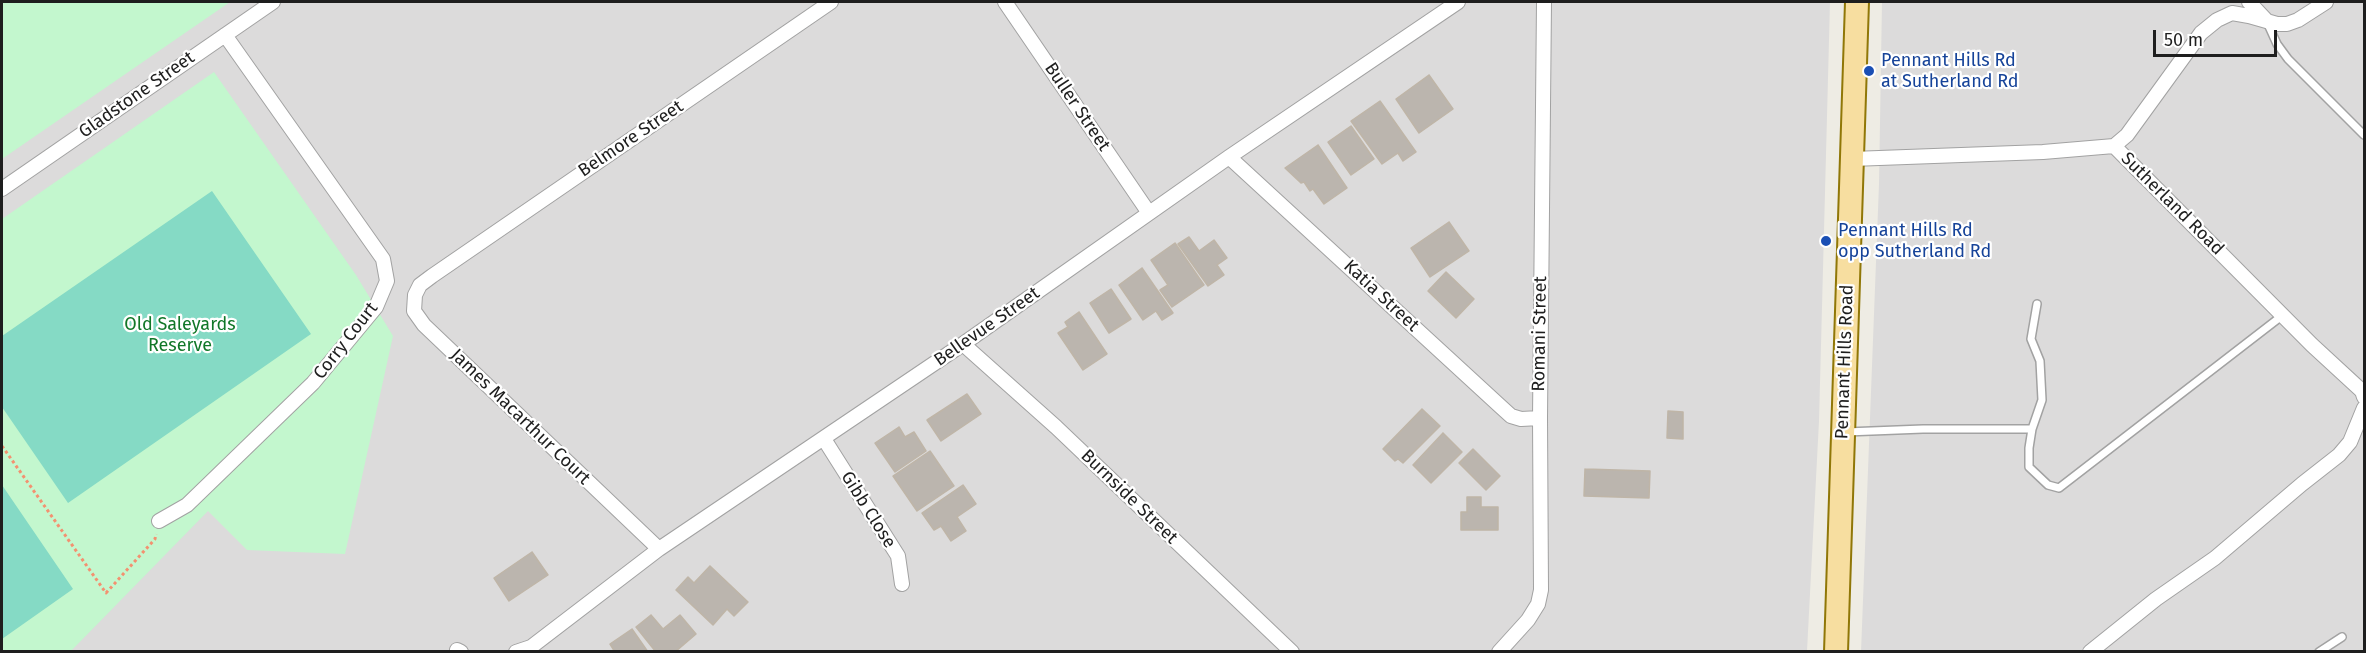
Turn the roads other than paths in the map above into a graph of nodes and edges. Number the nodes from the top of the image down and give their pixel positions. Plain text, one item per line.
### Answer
1 (273, 2) edge
2 (831, 2) edge
3 (1005, 2) edge
4 (1458, 2) edge
5 (1544, 2) edge
6 (1857, 2) edge
7 (2249, 2) edge
8 (2326, 2) edge
9 (2267, 22) junction
10 (225, 35) junction
11 (2364, 135) edge
12 (2114, 146) junction
13 (1229, 157) junction
14 (1852, 159) junction
15 (2, 189) edge
16 (1149, 213) junction
17 (432, 276) joint
18 (2037, 304) dead end
19 (2283, 315) junction
20 (963, 344) junction
21 (2364, 397) edge
22 (2364, 408) edge
23 (1539, 418) junction
24 (2032, 429) junction
25 (1843, 432) junction
26 (824, 439) junction
27 (159, 521) road end
28 (660, 549) junction
29 (902, 584) dead end
30 (2342, 637) dead end
31 (516, 651) edge
32 (1292, 651) edge
33 (1499, 651) edge
34 (1836, 651) edge
35 (2090, 651) edge
36 (2319, 651) edge

1 - 10 street, Gladstone Street
2 - 17 street, Belmore Street
3 - 16 street, Buller Street
4 - 13 street, Bellevue Street
5 - 23 street, Romani Street
6 - 14 main road, Pennant Hills Road
7 - 9 street
8 - 9 street
9 - 11 lane
9 - 12 street
10 - 15 street, Gladstone Street
10 - 27 street, Corry Court
12 - 14 street, Sutherland Road
12 - 19 street, Sutherland Road
13 - 16 street, Bellevue Street
13 - 23 street, Katia Street
14 - 25 main road, Pennant Hills Road
16 - 20 street, Bellevue Street
17 - 28 street, James Macarthur Court
18 - 24 lane
19 - 21 street, Sutherland Road
19 - 24 lane
20 - 26 street, Bellevue Street
20 - 32 street, Burnside Street
22 - 35 street
23 - 33 street, Romani Street
24 - 25 lane
25 - 34 main road, Pennant Hills Road
26 - 28 street, Bellevue Street
26 - 29 street, Gibb Close
28 - 31 street, Bellevue Street
30 - 36 lane

